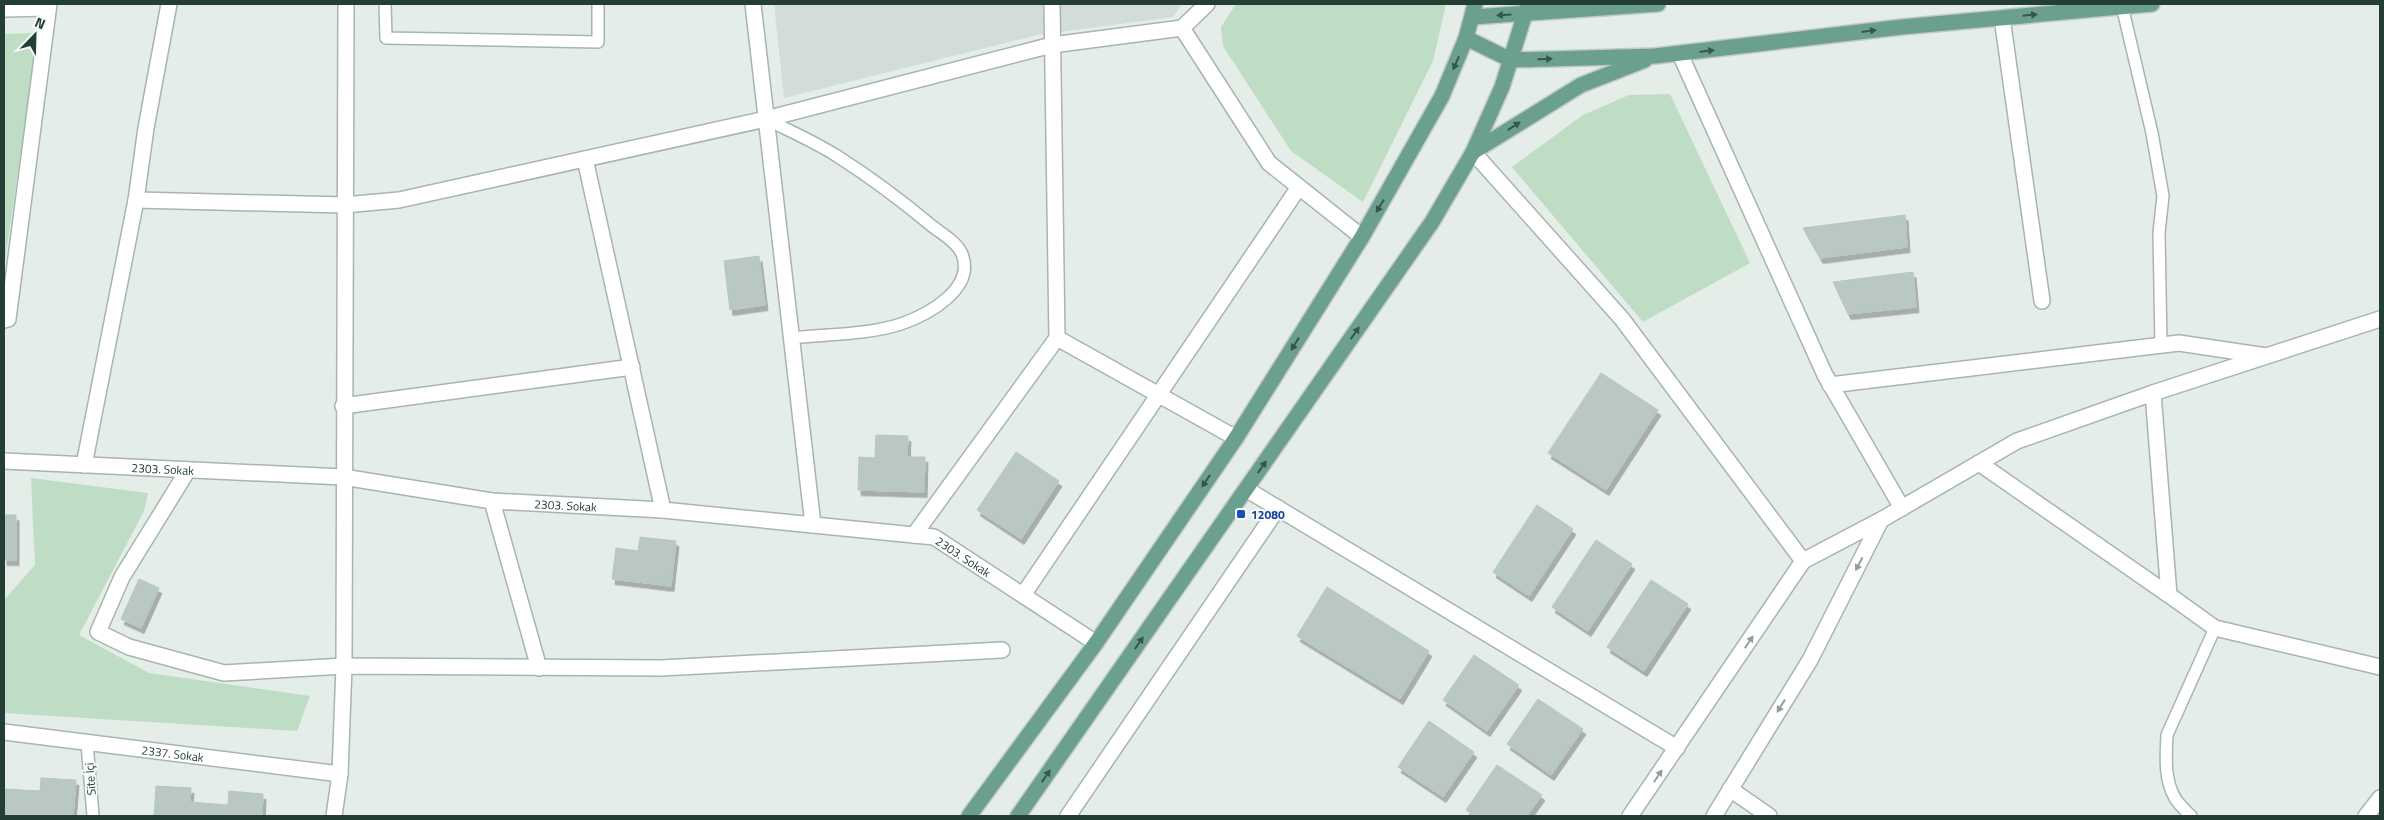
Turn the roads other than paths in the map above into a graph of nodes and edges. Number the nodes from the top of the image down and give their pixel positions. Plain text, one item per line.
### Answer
1 (169, 4) edge
2 (346, 4) edge
3 (385, 4) edge
4 (598, 4) edge
5 (753, 4) edge
6 (1052, 4) edge
7 (1207, 4) edge
8 (1658, 4) edge
9 (2152, 4) edge
10 (48, 6) edge
11 (2122, 6) junction
12 (1528, 8) edge
13 (4, 9) edge
14 (1474, 10) edge
15 (2002, 18) junction
16 (1182, 28) junction
17 (1466, 38) junction
18 (1052, 45) junction
19 (1680, 54) junction
20 (1655, 56) junction
21 (1511, 60) junction
22 (766, 118) junction
23 (1473, 152) junction
24 (586, 159) junction
25 (1299, 186) junction
26 (136, 200) junction
27 (344, 205) junction
28 (1362, 237) junction
29 (2042, 301) dead end
30 (2380, 319) edge
31 (4, 320) edge
32 (792, 338) junction
33 (1056, 338) junction
34 (2161, 345) junction
35 (2266, 356) junction
36 (632, 367) junction
37 (1830, 385) junction
38 (2154, 393) junction
39 (1160, 395) junction
40 (344, 406) junction
41 (1236, 438) junction
42 (4, 461) edge
43 (1979, 463) junction
44 (84, 465) junction
45 (188, 470) junction
46 (343, 477) junction
47 (1246, 489) junction
48 (492, 501) junction
49 (1278, 508) junction
50 (1902, 508) junction
51 (663, 510) junction
52 (1881, 520) junction
53 (813, 525) junction
54 (914, 536) junction
55 (1804, 561) junction
56 (1023, 595) junction
57 (2169, 595) junction
58 (2215, 628) junction
59 (1096, 643) junction
60 (1002, 650) dead end
61 (344, 666) junction
62 (2380, 667) edge
63 (539, 668) junction
64 (4, 732) edge
65 (87, 743) junction
66 (1678, 748) junction
67 (340, 774) junction
68 (1730, 789) junction
69 (2380, 798) edge
70 (92, 816) edge
71 (334, 816) edge
72 (969, 816) edge
73 (1018, 816) edge
74 (1068, 816) edge
75 (1630, 816) edge
76 (1714, 816) edge
77 (1769, 816) edge
78 (2191, 816) edge
79 (2366, 816) edge

1 - 26 street
2 - 27 street
3 - 4 lane
5 - 22 street
6 - 18 street
7 - 16 street
8 - 12 main road
9 - 11 main road
10 - 13 street
10 - 31 street
15 -> 11 main road
11 - 34 lane
12 -> 14 main road
12 - 21 main road
14 - 17 main road
19 -> 15 main road
15 - 29 street
16 - 18 street
16 - 25 street
17 - 21 main road
17 -> 28 main road
18 - 22 street
18 - 33 street
19 - 20 main road
19 - 37 street
21 -> 20 main road
23 -> 20 main road
21 - 23 main road
22 - 24 street
22 - 32 street
22 - 32 lane
47 -> 23 main road
23 - 55 street
24 - 27 street
24 - 36 street
25 - 28 street
25 - 39 street
26 - 27 street
26 - 44 street
27 - 40 street
28 -> 41 main road
30 - 35 street
32 - 53 street
33 - 39 street
33 - 54 street
34 - 35 street
34 - 37 street
35 - 38 street
36 - 40 street
36 - 51 street
37 - 50 street
38 - 43 street
38 - 57 street
39 - 41 street
39 - 56 street
40 - 46 street
41 -> 59 main road
42 - 44 street, 2303. Sokak
43 - 50 street
43 - 57 street
44 - 45 street, 2303. Sokak
45 - 46 street, 2303. Sokak
45 - 61 street
46 - 48 street, 2303. Sokak
46 - 61 street
47 - 49 street
73 -> 47 main road
48 - 51 street, 2303. Sokak
48 - 63 street
49 - 66 street
49 - 74 street
50 - 52 street
51 - 53 street, 2303. Sokak
52 - 55 street
52 -> 68 street
53 - 54 street, 2303. Sokak
54 - 56 street, 2303. Sokak
66 -> 55 street
56 - 59 street, 2303. Sokak
57 - 58 street
58 - 62 street
58 - 78 lane
59 - 72 main road
60 - 63 street
61 - 63 street
61 - 67 street
64 - 65 street, 2337. Sokak
65 - 67 street, 2337. Sokak
65 - 70 lane, Site İçi
75 -> 66 street
67 - 71 street
68 - 76 street
68 - 77 street
69 - 79 street

